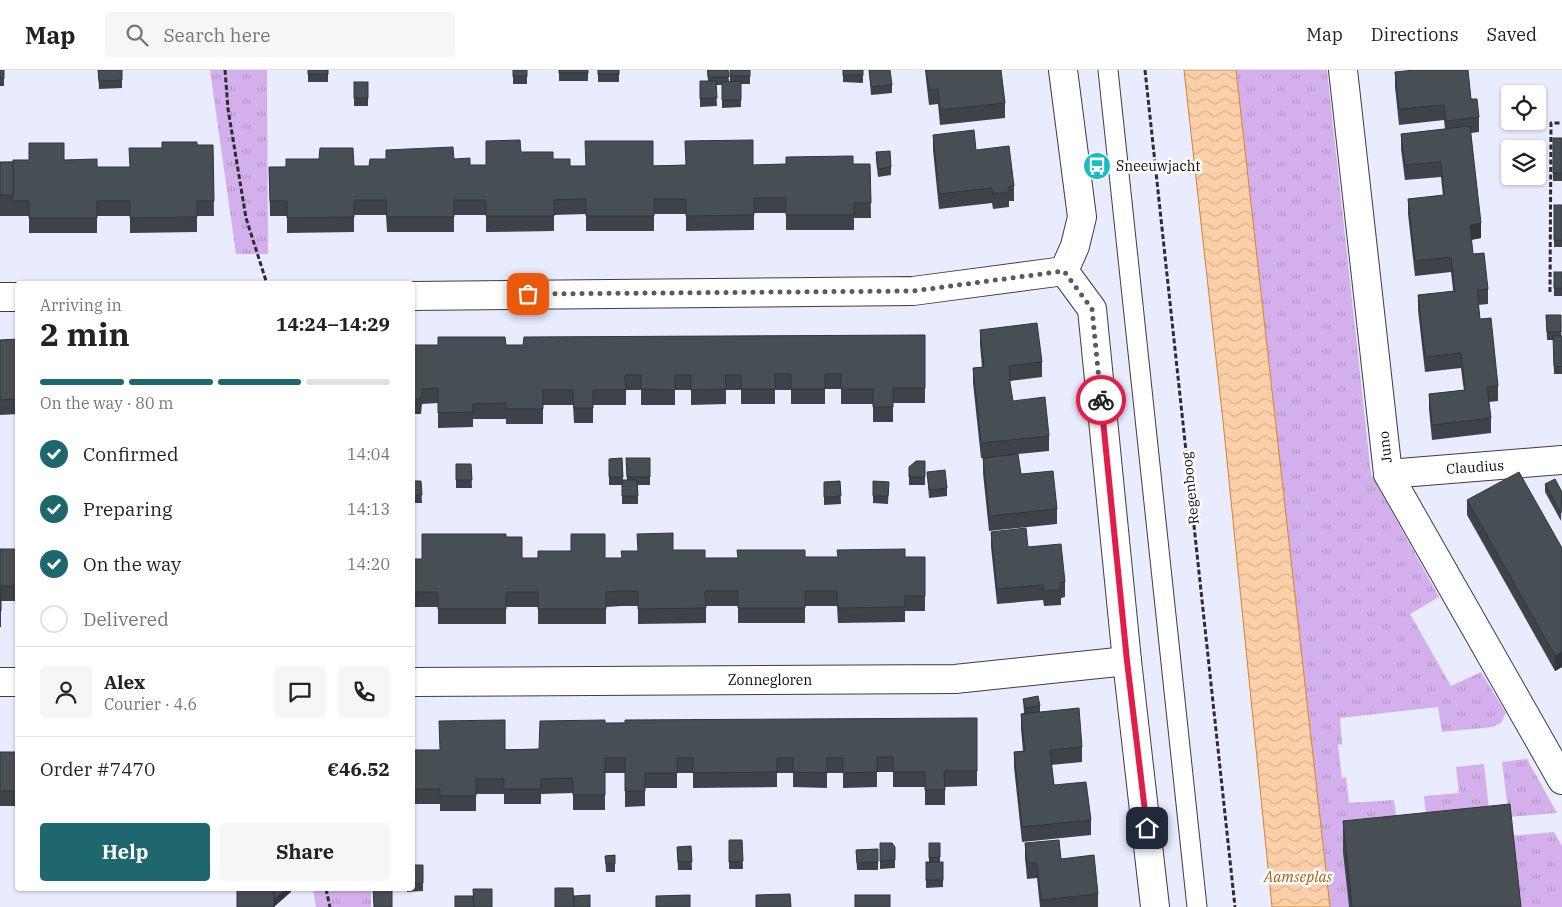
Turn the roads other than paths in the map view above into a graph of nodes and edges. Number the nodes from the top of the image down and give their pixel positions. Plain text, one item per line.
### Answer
1 (1063, 70) edge
2 (1108, 70) edge
3 (1343, 70) edge
4 (1064, 271) junction
5 (415, 296) edge
6 (0, 297) edge
7 (15, 297) edge
8 (1562, 460) edge
9 (1388, 474) junction
10 (1127, 661) junction
11 (0, 682) edge
12 (15, 682) edge
13 (415, 682) edge
14 (1562, 780) edge
15 (1155, 907) edge
16 (1197, 907) edge

1 - 4 street
2 - 16 lane
3 - 9 street, Juno
4 - 5 street
4 - 10 street
6 - 7 street
8 - 9 street, Claudius
9 - 14 street, Juno
10 - 13 street, Zonnegloren
10 - 15 street
11 - 12 street

